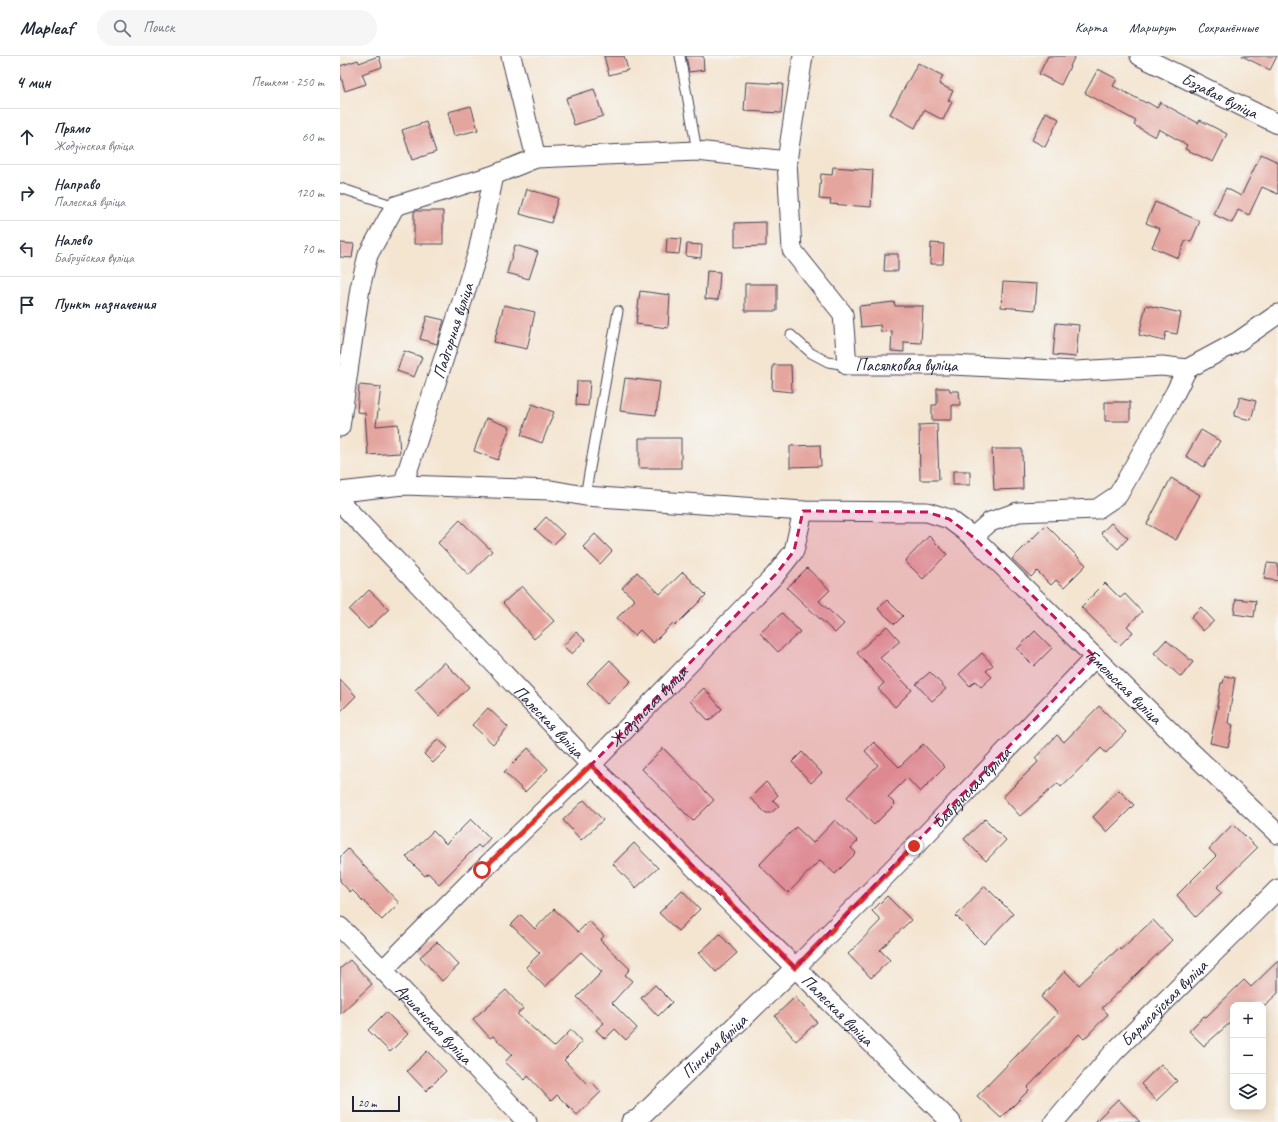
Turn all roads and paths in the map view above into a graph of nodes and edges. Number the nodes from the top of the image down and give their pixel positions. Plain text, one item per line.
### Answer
1 (511, 56) edge
2 (680, 56) edge
3 (803, 56) edge
4 (1140, 56) edge
5 (1278, 124) edge
6 (697, 151) junction
7 (536, 158) junction
8 (787, 161) junction
9 (494, 175) junction
10 (340, 188) edge
11 (395, 206) junction
12 (618, 311) dead end
13 (1278, 314) edge
14 (792, 335) dead end
15 (847, 365) junction
16 (1187, 369) junction
17 (340, 427) edge
18 (403, 486) junction
19 (340, 492) edge
20 (584, 496) junction
21 (340, 502) edge
22 (803, 511) junction
23 (973, 537) junction
24 (1095, 657) junction
25 (591, 765) junction
26 (1278, 834) edge
27 (1278, 889) edge
28 (340, 927) edge
29 (795, 968) junction
30 (383, 970) junction
31 (527, 1122) edge
32 (631, 1122) edge
33 (951, 1122) edge
34 (1054, 1122) edge

1 - 7 street
2 - 6 lane
3 - 8 street, Пасялковая вуліца
4 - 5 street, Бэзавая вуліца
6 - 7 street
6 - 8 street
7 - 9 street
8 - 15 street, Пасялковая вуліца
9 - 11 street
9 - 18 street, Падгорная вуліца
10 - 11 lane
11 - 17 street
12 - 20 lane
13 - 16 street
14 - 15 lane
15 - 16 street, Пасялковая вуліца
16 - 23 street
18 - 19 street, Гомельская вуліца
18 - 20 street, Гомельская вуліца
20 - 22 street, Гомельская вуліца
21 - 25 street, Палеская вуліца
22 - 23 street, Гомельская вуліца
22 - 25 street, Жодзінская вуліца
23 - 24 street, Гомельская вуліца
24 - 26 street, Гомельская вуліца
24 - 29 street, Бабруйская вуліца
25 - 29 street, Палеская вуліца
25 - 30 street, Жодзінская вуліца
27 - 34 street, Барысаўская вуліца
28 - 30 street, Аршанская вуліца
29 - 32 street, Пінская вуліца
29 - 33 street, Палеская вуліца
30 - 31 street, Аршанская вуліца

